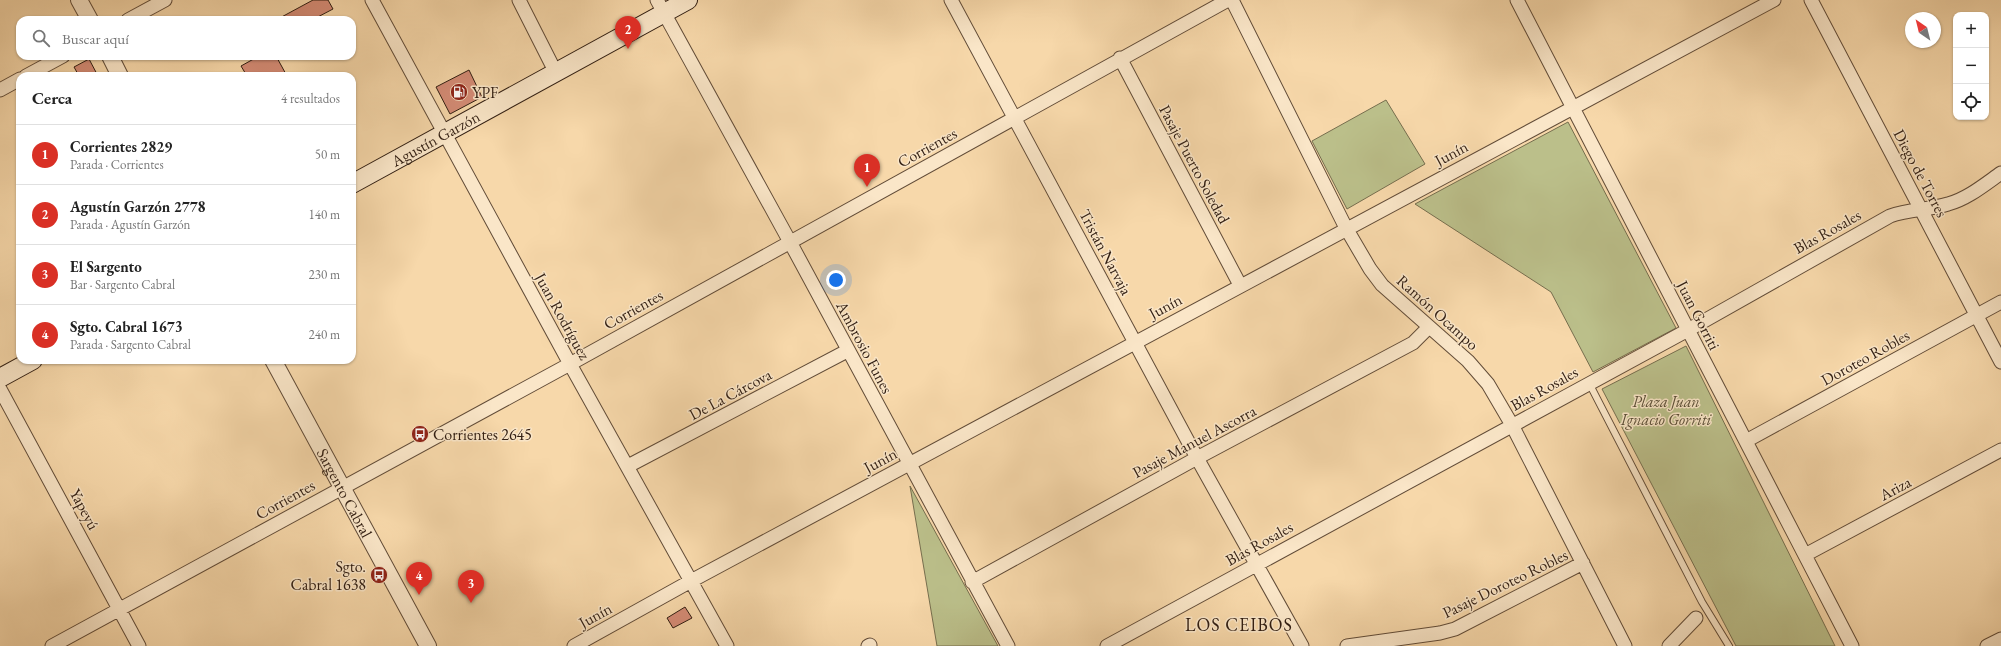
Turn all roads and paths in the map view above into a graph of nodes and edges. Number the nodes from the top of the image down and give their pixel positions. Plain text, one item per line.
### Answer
1 (79, 0) edge
2 (165, 0) edge
3 (372, 0) edge
4 (519, 0) edge
5 (688, 0) edge
6 (950, 0) edge
7 (1228, 0) edge
8 (1232, 0) edge
9 (1517, 0) edge
10 (1774, 0) edge
11 (1811, 0) edge
12 (660, 7) edge
13 (88, 16) edge
14 (135, 16) edge
15 (1120, 58) junction
16 (56, 60) edge
17 (112, 60) edge
18 (33, 72) edge
19 (118, 72) edge
20 (556, 73) junction
21 (16, 81) edge
22 (0, 90) edge
23 (1573, 107) junction
24 (1015, 118) junction
25 (445, 134) junction
26 (2001, 173) edge
27 (356, 182) edge
28 (1920, 208) junction
29 (1346, 228) junction
30 (790, 242) junction
31 (1240, 285) junction
32 (2001, 302) edge
33 (1977, 315) junction
34 (1429, 327) junction
35 (1688, 330) junction
36 (1134, 342) junction
37 (847, 351) junction
38 (2001, 362) edge
39 (26, 364) edge
40 (275, 364) edge
41 (570, 364) junction
42 (0, 378) edge
43 (1589, 383) junction
44 (0, 389) edge
45 (1512, 425) junction
46 (1746, 441) junction
47 (2001, 450) edge
48 (1197, 458) junction
49 (908, 464) junction
50 (628, 466) junction
51 (342, 487) junction
52 (1805, 556) junction
53 (1256, 564) junction
54 (1584, 564) junction
55 (691, 581) junction
56 (972, 582) junction
57 (120, 610) junction
58 (1696, 618) dead end
59 (2001, 639) edge
60 (577, 645) edge
61 (52, 646) edge
62 (139, 646) edge
63 (428, 646) edge
64 (727, 646) edge
65 (1008, 646) edge
66 (1106, 646) edge
67 (1302, 646) edge
68 (1347, 646) edge
69 (1625, 646) edge
70 (1669, 646) edge
71 (1729, 646) edge
72 (1852, 646) edge
73 (1987, 646) edge

1 - 13 street
2 - 14 street
3 - 25 street, Juan Rodríguez
4 - 20 street
5 - 12 main road, Agustín Garzón
6 - 24 street, Tristán Narvaja
7 - 15 street, Corrientes
8 - 29 street, Ramón Ocampo
9 - 23 street, Juan Gorriti
10 - 23 street, Junín
11 - 28 street, Diego de Torres
12 - 20 main road, Agustín Garzón
12 - 30 street, Ambrosio Funes
15 - 24 street, Corrientes
15 - 31 street, Pasaje Puerto Soledad
16 - 18 street
17 - 19 street
20 - 25 main road, Agustín Garzón
21 - 22 street
23 - 29 street, Junín
23 - 35 street, Juan Gorriti
24 - 30 street, Corrientes
24 - 36 street, Tristán Narvaja
25 - 27 main road, Agustín Garzón
25 - 41 street, Juan Rodríguez
26 - 28 street, Blas Rosales
28 - 33 street, Diego de Torres
28 - 35 street, Blas Rosales
29 - 31 street, Junín
29 - 34 street, Ramón Ocampo
30 - 37 street, Ambrosio Funes
30 - 41 street, Corrientes
31 - 36 street, Junín
32 - 33 street, Doroteo Robles
33 - 38 street, Diego de Torres
33 - 46 street, Doroteo Robles
34 - 45 street, Ramón Ocampo
34 - 48 street, Pasaje Manuel Ascorra
35 - 43 street, Blas Rosales
35 - 46 street, Juan Gorriti
36 - 48 street, Tristán Narvaja
36 - 49 street, Junín
37 - 49 street, Ambrosio Funes
37 - 50 street, De La Cárcova
39 - 42 main road
40 - 51 street, Sargento Cabral
41 - 50 street, Juan Rodríguez
41 - 51 street, Corrientes
43 - 45 street, Blas Rosales
43 - 71 lane
44 - 57 street, Yapeyú
45 - 53 street, Blas Rosales
45 - 54 street, Ramón Ocampo
46 - 52 street, Juan Gorriti
47 - 52 street, Ariza
48 - 53 street, Tristán Narvaja
48 - 56 street, Pasaje Manuel Ascorra
49 - 55 street, Junín
49 - 56 street, Ambrosio Funes
50 - 55 street, Juan Rodríguez
51 - 57 street, Corrientes
51 - 63 street, Sargento Cabral
52 - 72 street, Juan Gorriti
53 - 66 street, Blas Rosales
53 - 67 street, Tristán Narvaja
54 - 68 street, Pasaje Doroteo Robles
54 - 69 street, Ramón Ocampo
55 - 60 street, Junín
55 - 64 street, Juan Rodríguez
56 - 65 street, Ambrosio Funes
57 - 61 street, Corrientes
57 - 62 street, Yapeyú
58 - 70 street
59 - 73 street

